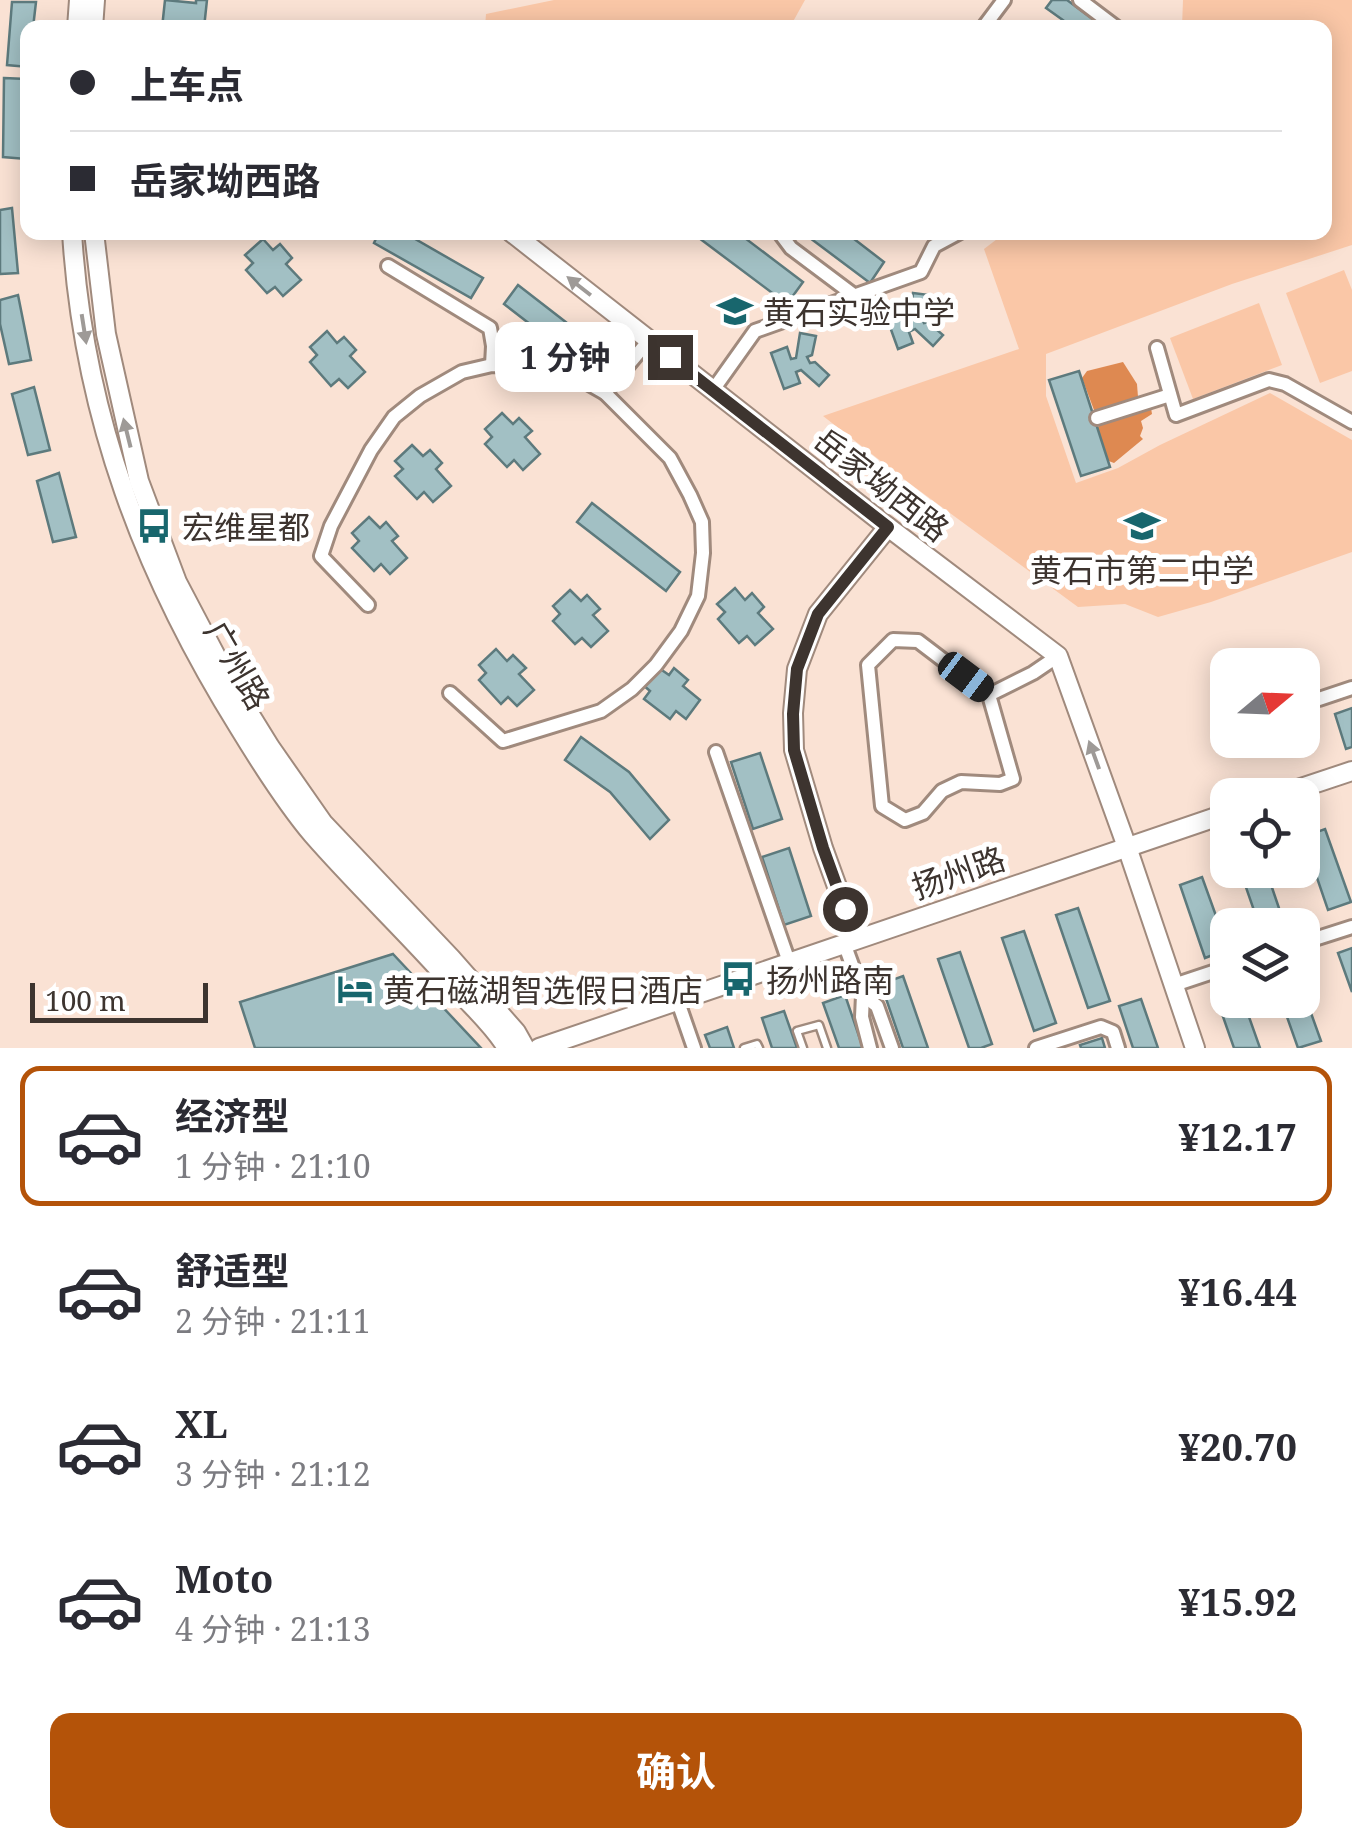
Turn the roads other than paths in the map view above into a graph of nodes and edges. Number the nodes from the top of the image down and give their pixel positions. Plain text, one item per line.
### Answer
1 (1080, 0) edge
2 (1106, 20) edge
3 (73, 240) edge
4 (95, 240) edge
5 (521, 240) edge
6 (784, 240) edge
7 (945, 240) edge
8 (388, 266) dead end
9 (855, 296) junction
10 (649, 340) junction
11 (1158, 348) dead end
12 (492, 366) junction
13 (713, 390) junction
14 (606, 393) junction
15 (1170, 395) junction
16 (1103, 416) dead end
17 (1352, 422) edge
18 (888, 527) junction
19 (368, 605) dead end
20 (1058, 656) junction
21 (1352, 688) edge
22 (450, 693) dead end
23 (990, 695) junction
24 (1320, 699) edge
25 (716, 752) dead end
26 (1352, 771) edge
27 (1320, 782) edge
28 (1210, 819) edge
29 (1127, 846) junction
30 (1352, 927) edge
31 (1320, 937) edge
32 (850, 941) junction
33 (789, 962) junction
34 (1210, 973) edge
35 (1174, 984) junction
36 (863, 995) junction
37 (676, 999) junction
38 (1065, 1044) edge
39 (506, 1048) edge
40 (526, 1048) edge
41 (539, 1048) edge
42 (694, 1048) edge
43 (744, 1048) edge
44 (759, 1048) edge
45 (803, 1048) edge
46 (827, 1048) edge
47 (870, 1048) edge
48 (892, 1048) edge
49 (1036, 1048) edge
50 (1118, 1048) edge
51 (1195, 1048) edge

1 - 2 street
3 -> 39 main road, 广州路
40 -> 4 main road, 广州路
10 -> 5 main road, 岳家坳西路
6 - 9 street
7 - 9 street
8 - 12 street
9 - 13 street
10 - 13 main road, 岳家坳西路
10 - 14 street
11 - 15 street
12 - 14 street
12 - 19 street
13 - 18 main road, 岳家坳西路
14 - 22 street
15 - 16 street
15 - 17 street
18 - 20 main road, 岳家坳西路
18 - 32 main road
20 - 23 street
29 -> 20 main road
21 - 24 street
23 - 23 street
25 - 33 street
26 - 27 main road
28 - 29 main road, 扬州路
29 - 32 main road, 扬州路
29 - 35 main road
30 - 31 street
32 - 33 main road, 扬州路
32 - 36 street
33 - 37 main road, 扬州路
34 - 35 street
35 - 51 main road
36 - 47 street
36 - 48 street
37 - 41 main road, 扬州路
37 - 42 street
38 - 49 street
38 - 50 street
43 - 44 lane
45 - 46 lane

